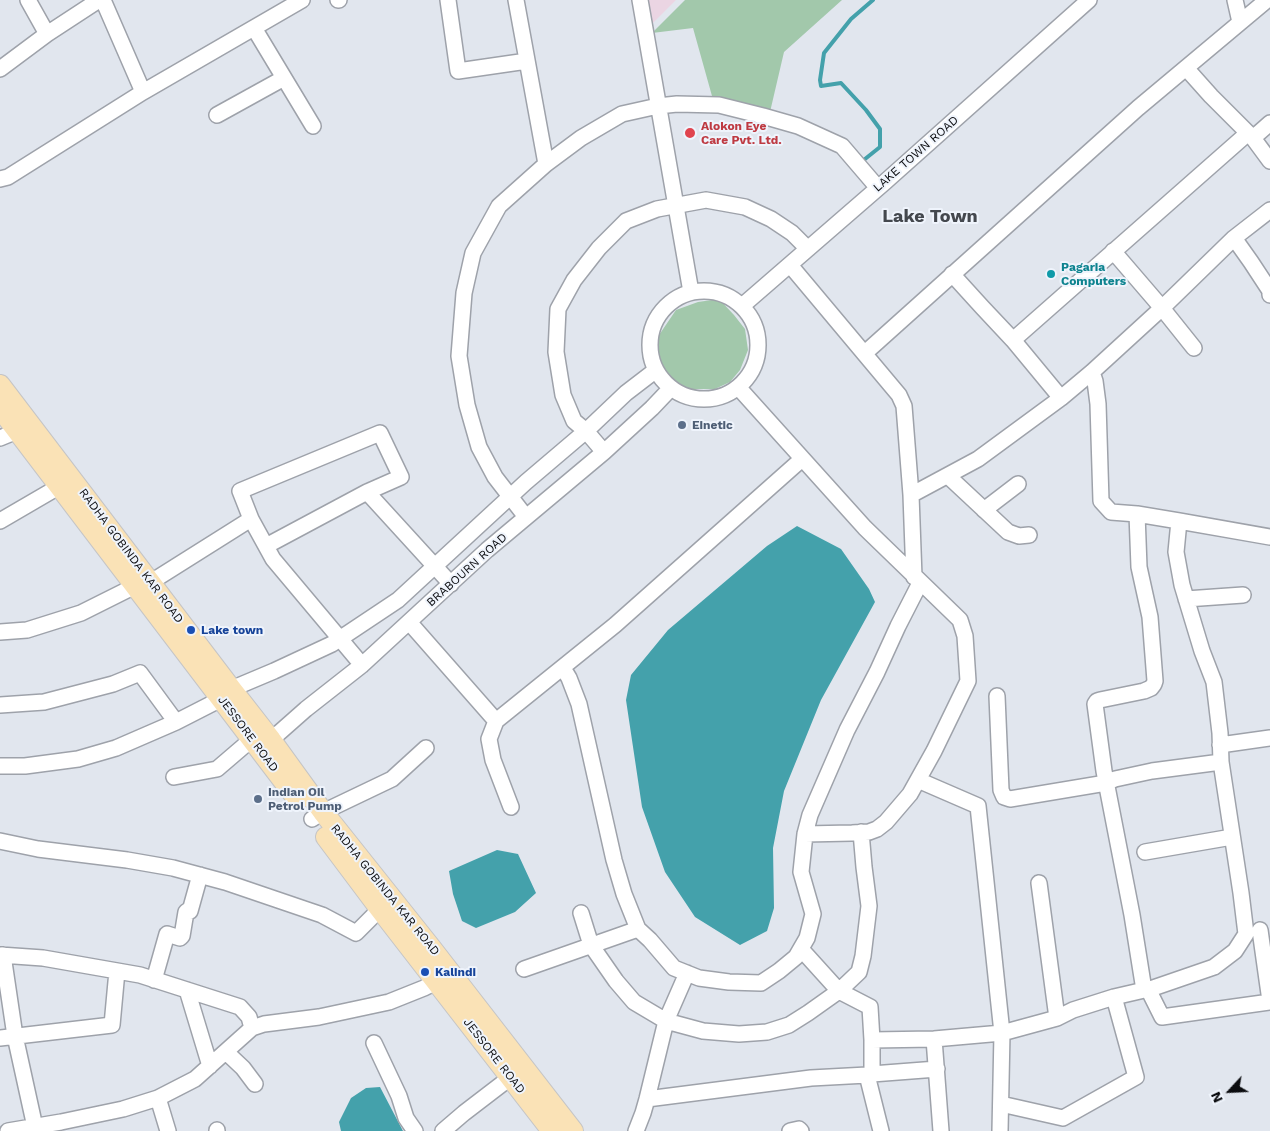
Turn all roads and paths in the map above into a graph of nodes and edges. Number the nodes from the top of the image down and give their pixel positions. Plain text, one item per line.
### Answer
1 (28, 0) edge
2 (101, 0) edge
3 (302, 0) edge
4 (448, 0) edge
5 (516, 0) edge
6 (640, 0) edge
7 (1089, 0) edge
8 (1235, 0) edge
9 (1267, 0) edge
10 (1240, 22) junction
11 (254, 28) junction
12 (47, 34) junction
13 (527, 61) junction
14 (1186, 68) junction
15 (0, 69) edge
16 (284, 78) junction
17 (143, 92) junction
18 (658, 106) junction
19 (217, 115) dead end
20 (1270, 123) edge
21 (313, 126) dead end
22 (1251, 136) junction
23 (1270, 161) edge
24 (546, 164) junction
25 (0, 179) edge
26 (878, 188) junction
27 (676, 205) junction
28 (1270, 210) edge
29 (1234, 238) junction
30 (808, 249) junction
31 (1113, 251) junction
32 (790, 264) junction
33 (952, 274) junction
34 (691, 292) junction
35 (1270, 295) edge
36 (742, 306) junction
37 (1162, 308) junction
38 (1013, 340) junction
39 (1194, 348) dead end
40 (865, 353) junction
41 (656, 370) junction
42 (1092, 372) junction
43 (0, 385) edge
44 (738, 387) junction
45 (671, 388) junction
46 (1061, 398) junction
47 (0, 408) edge
48 (586, 431) junction
49 (9, 434) edge
50 (604, 452) junction
51 (802, 458) junction
52 (948, 476) junction
53 (1018, 484) dead end
54 (60, 486) junction
55 (367, 492) junction
56 (911, 495) junction
57 (510, 497) junction
58 (984, 510) junction
59 (1136, 514) junction
60 (526, 517) junction
61 (251, 519) junction
62 (0, 521) edge
63 (1179, 521) junction
64 (1029, 535) dead end
65 (1270, 537) edge
66 (266, 546) junction
67 (435, 566) junction
68 (917, 580) junction
69 (143, 584) junction
70 (450, 584) junction
71 (1243, 596) dead end
72 (1186, 599) junction
73 (409, 622) junction
74 (0, 632) edge
75 (340, 639) junction
76 (362, 664) junction
77 (563, 668) junction
78 (227, 694) junction
79 (996, 696) dead end
80 (0, 705) edge
81 (496, 721) junction
82 (176, 722) junction
83 (1270, 738) edge
84 (261, 743) junction
85 (1220, 746) junction
86 (426, 748) dead end
87 (1221, 762) junction
88 (0, 766) edge
89 (174, 778) dead end
90 (918, 780) junction
91 (1106, 783) junction
92 (511, 807) dead end
93 (318, 816) junction
94 (861, 832) junction
95 (804, 834) junction
96 (1232, 837) junction
97 (0, 841) edge
98 (1145, 852) dead end
99 (200, 875) junction
100 (1039, 883) dead end
101 (380, 909) junction
102 (581, 913) dead end
103 (638, 929) junction
104 (1258, 931) edge
105 (591, 945) junction
106 (801, 949) junction
107 (2, 955) edge
108 (524, 969) dead end
109 (117, 971) junction
110 (687, 973) junction
111 (444, 978) junction
112 (154, 980) junction
113 (1146, 989) junction
114 (187, 990) junction
115 (839, 991) junction
116 (1114, 997) junction
117 (1270, 1002) edge
118 (1057, 1018) junction
119 (666, 1021) junction
120 (252, 1028) junction
121 (1002, 1033) junction
122 (8, 1037) edge
123 (934, 1039) junction
124 (872, 1040) junction
125 (374, 1043) dead end
126 (226, 1052) junction
127 (210, 1066) junction
128 (937, 1069) junction
129 (869, 1074) junction
130 (511, 1077) junction
131 (255, 1084) dead end
132 (158, 1098) junction
133 (647, 1099) junction
134 (1001, 1104) junction
135 (35, 1127) junction
136 (62, 1127) edge
137 (638, 1130) edge
138 (8, 1131) edge
139 (168, 1131) edge
140 (415, 1131) edge
141 (443, 1131) edge
142 (552, 1131) edge
143 (573, 1131) edge
144 (790, 1131) edge
145 (801, 1131) edge
146 (881, 1131) edge
147 (941, 1131) edge
148 (1000, 1131) edge

1 - 12 street
2 - 12 street
2 - 17 street
3 - 11 street
4 - 13 street
5 - 13 street
6 - 18 street
7 - 26 street, LAKE TOWN ROAD
8 - 10 street
9 - 10 street
10 - 14 street
11 - 16 street
11 - 17 street
12 - 15 street
13 - 24 street
14 - 22 street
14 - 33 street
16 - 19 street
16 - 21 street
17 - 25 street
18 - 24 street
18 - 26 street
18 - 27 street
20 - 22 street
22 - 23 street
22 - 31 street
24 - 57 street
26 - 30 street, LAKE TOWN ROAD
27 - 30 street
27 - 34 street
27 - 48 street
28 - 29 street
29 - 35 street
29 - 37 street
30 - 32 street, LAKE TOWN ROAD
31 - 37 street
31 - 38 street
32 - 36 street, LAKE TOWN ROAD
32 - 40 street
33 - 38 street
33 - 40 street
34 - 36 street
34 - 41 street
36 - 44 street
37 - 39 street
37 - 42 street
38 - 46 street
40 - 56 street
41 - 45 street
41 - 48 street
42 - 46 street
42 - 59 street
43 - 69 main road, RADHA GOBINDA KAR ROAD
44 - 45 street
44 - 51 street
45 - 50 street, BRABOURN ROAD
46 - 52 street
47 - 49 main road
48 - 50 street
48 - 57 street
49 - 54 main road
50 - 60 street, BRABOURN ROAD
51 - 68 street
51 - 77 street
52 - 56 street
52 - 58 street
53 - 58 street
54 - 62 street
54 - 69 main road
55 - 61 street
55 - 66 street
55 - 67 street
56 - 68 street
57 - 60 street
57 - 67 street
58 - 64 street
59 - 63 street
59 - 91 street
60 - 70 street, BRABOURN ROAD
61 - 66 street
61 - 69 street
63 - 65 street
63 - 72 street
66 - 75 street
67 - 70 street
67 - 75 street
68 - 90 street
68 - 95 street
69 - 74 street
69 - 78 main road, RADHA GOBINDA KAR ROAD
70 - 73 street, BRABOURN ROAD
71 - 72 street
72 - 85 street
73 - 76 street, BRABOURN ROAD
73 - 81 street
75 - 76 street
75 - 78 street
76 - 84 street, BRABOURN ROAD
77 - 81 street
77 - 103 street
78 - 82 street
78 - 84 main road, RADHA GOBINDA KAR ROAD
79 - 91 street
80 - 82 street
81 - 92 street
82 - 88 street
83 - 85 street
84 - 89 street, BRABOURN ROAD
84 - 93 main road, JESSORE ROAD
85 - 87 street
86 - 93 street
87 - 91 street
87 - 96 street
90 - 94 street
90 - 121 street
91 - 113 street
93 - 101 main road, JESSORE ROAD
93 - 111 main road, RADHA GOBINDA KAR ROAD
94 - 95 street
94 - 115 street
95 - 106 street
96 - 98 street
96 - 104 street
97 - 99 street
99 - 101 street
99 - 112 street
100 - 118 street
101 - 111 main road, JESSORE ROAD
102 - 105 street
103 - 105 street
103 - 110 street
104 - 113 street
104 - 117 street
105 - 108 street
105 - 119 street
106 - 110 street
106 - 115 street
107 - 109 street
107 - 122 street
109 - 112 street
109 - 122 street
110 - 119 street
111 - 120 street
111 - 130 main road, JESSORE ROAD
111 - 143 main road, RADHA GOBINDA KAR ROAD
112 - 114 street
113 - 116 street
113 - 117 street
114 - 120 street
114 - 127 street
115 - 119 street
115 - 124 street
116 - 118 street
116 - 134 street
118 - 121 street
119 - 133 street
120 - 126 street
121 - 123 street
121 - 134 street
122 - 135 street
123 - 124 street
123 - 128 street
124 - 129 street
125 - 140 street
126 - 127 street
126 - 131 street
127 - 132 street
128 - 129 street
128 - 147 street
129 - 133 street
129 - 146 street
130 - 141 street
130 - 142 main road, JESSORE ROAD
132 - 136 street
132 - 139 street
133 - 137 street
134 - 148 street
135 - 136 street
135 - 138 street
144 - 145 street

